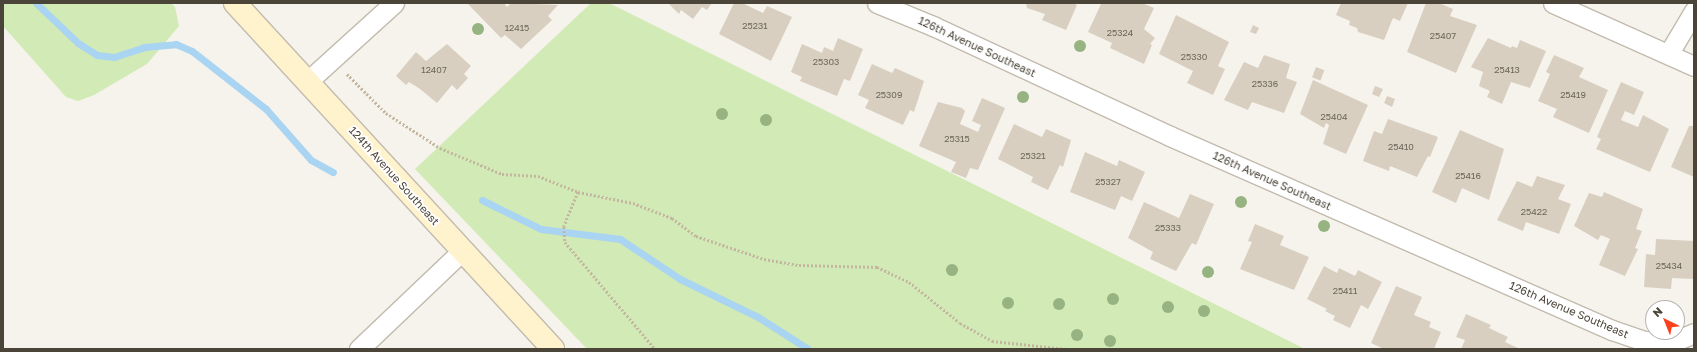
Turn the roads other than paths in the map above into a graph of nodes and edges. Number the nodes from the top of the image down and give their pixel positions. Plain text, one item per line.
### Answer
1 (235, 3) edge
2 (394, 3) edge
3 (877, 3) edge
4 (1553, 3) edge
5 (1694, 12) edge
6 (1669, 53) junction
7 (1694, 66) edge
8 (308, 81) junction
9 (462, 251) junction
10 (1694, 333) edge
11 (359, 349) edge
12 (553, 349) edge

1 - 8 street, 124th Avenue Southeast
2 - 8 street
3 - 10 street, 126th Avenue Southeast
4 - 6 street
5 - 6 street
6 - 7 street
8 - 9 street, 124th Avenue Southeast
9 - 11 street
9 - 12 street, 124th Avenue Southeast

